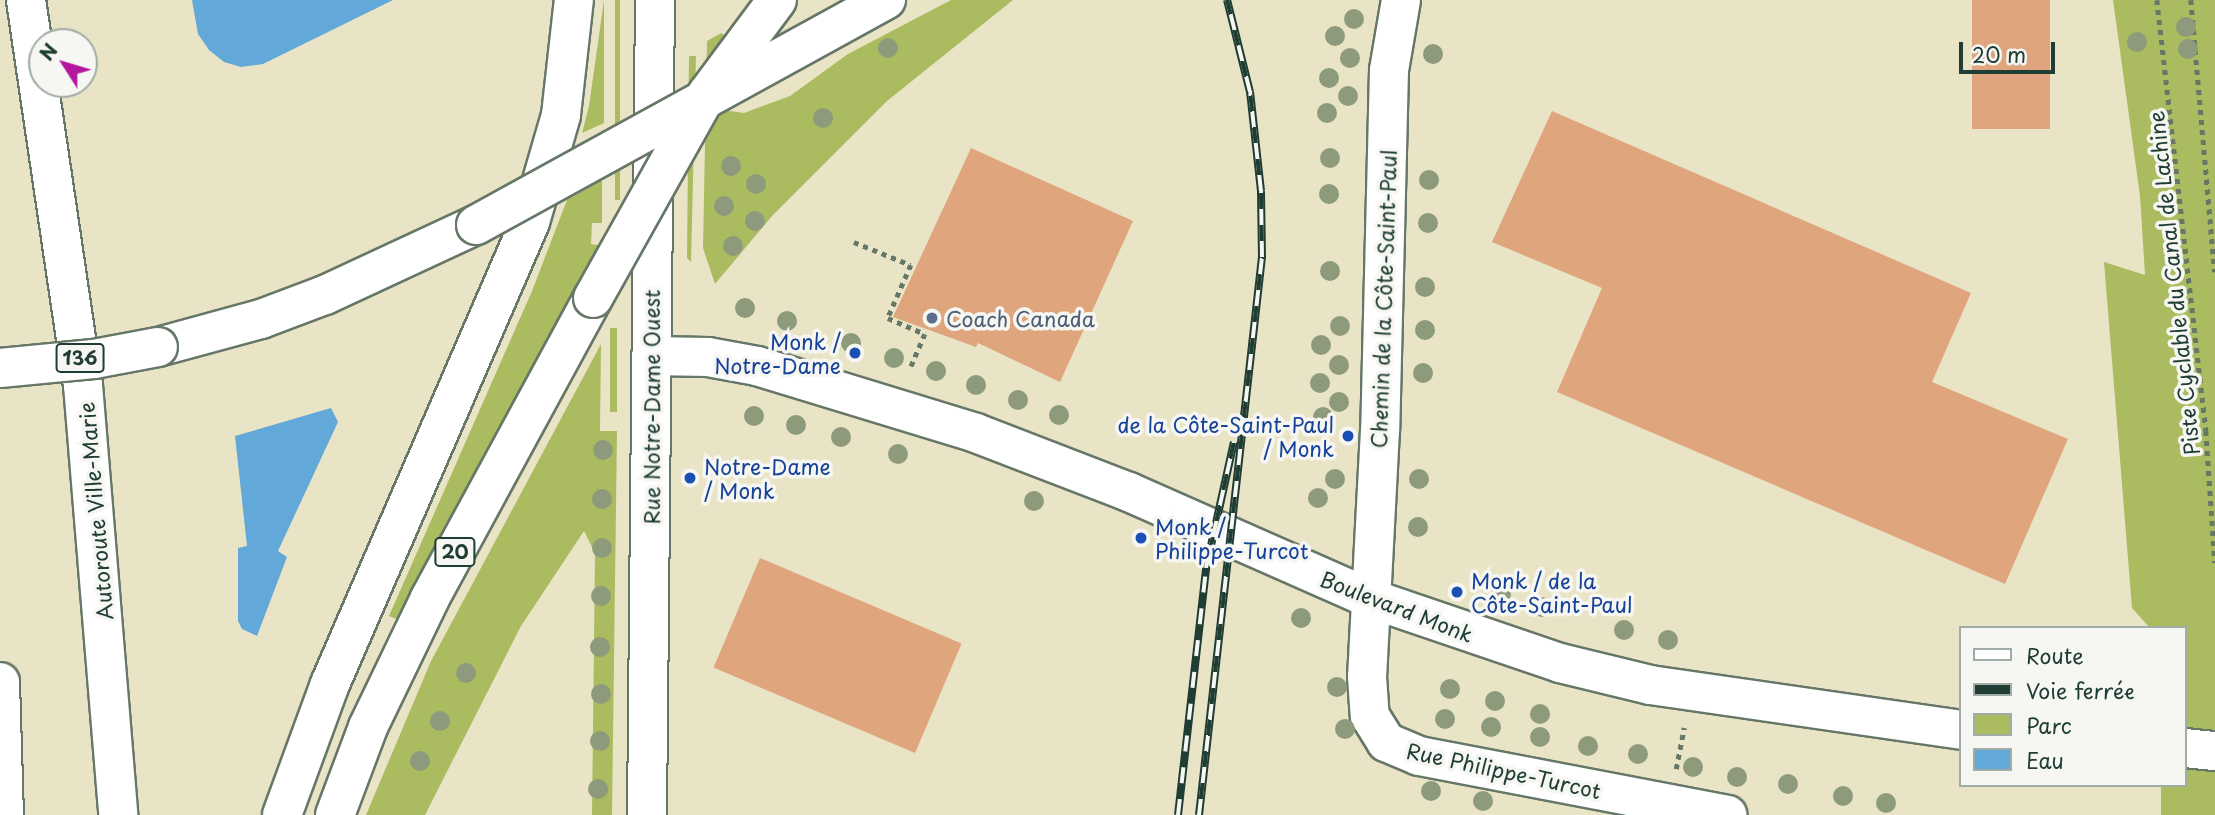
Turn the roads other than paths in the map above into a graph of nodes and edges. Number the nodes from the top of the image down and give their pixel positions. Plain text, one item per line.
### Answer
1 (26, 0) edge
2 (574, 0) edge
3 (655, 0) edge
4 (778, 0) edge
5 (886, 0) edge
6 (1401, 0) edge
7 (651, 356) junction
8 (0, 368) edge
9 (1372, 599) junction
10 (0, 682) edge
11 (1960, 730) edge
12 (2187, 748) edge
13 (2215, 751) edge
14 (4, 815) edge
15 (118, 815) edge
16 (282, 815) edge
17 (335, 815) edge
18 (647, 815) edge
19 (1727, 815) edge

1 - 15 main road, Autoroute Ville-Marie / 136
2 - 16 main road
3 - 7 main road, Rue Notre-Dame Ouest
4 - 17 main road, 20, bridge
5 - 8 main road, bridge
6 - 9 main road, Chemin de la Côte-Saint-Paul
7 - 9 main road, Boulevard Monk
7 - 18 main road, Rue Notre-Dame Ouest
9 - 11 main road, Boulevard Monk
9 - 19 main road, Rue Philippe-Turcot
10 - 14 main road
12 - 13 main road

